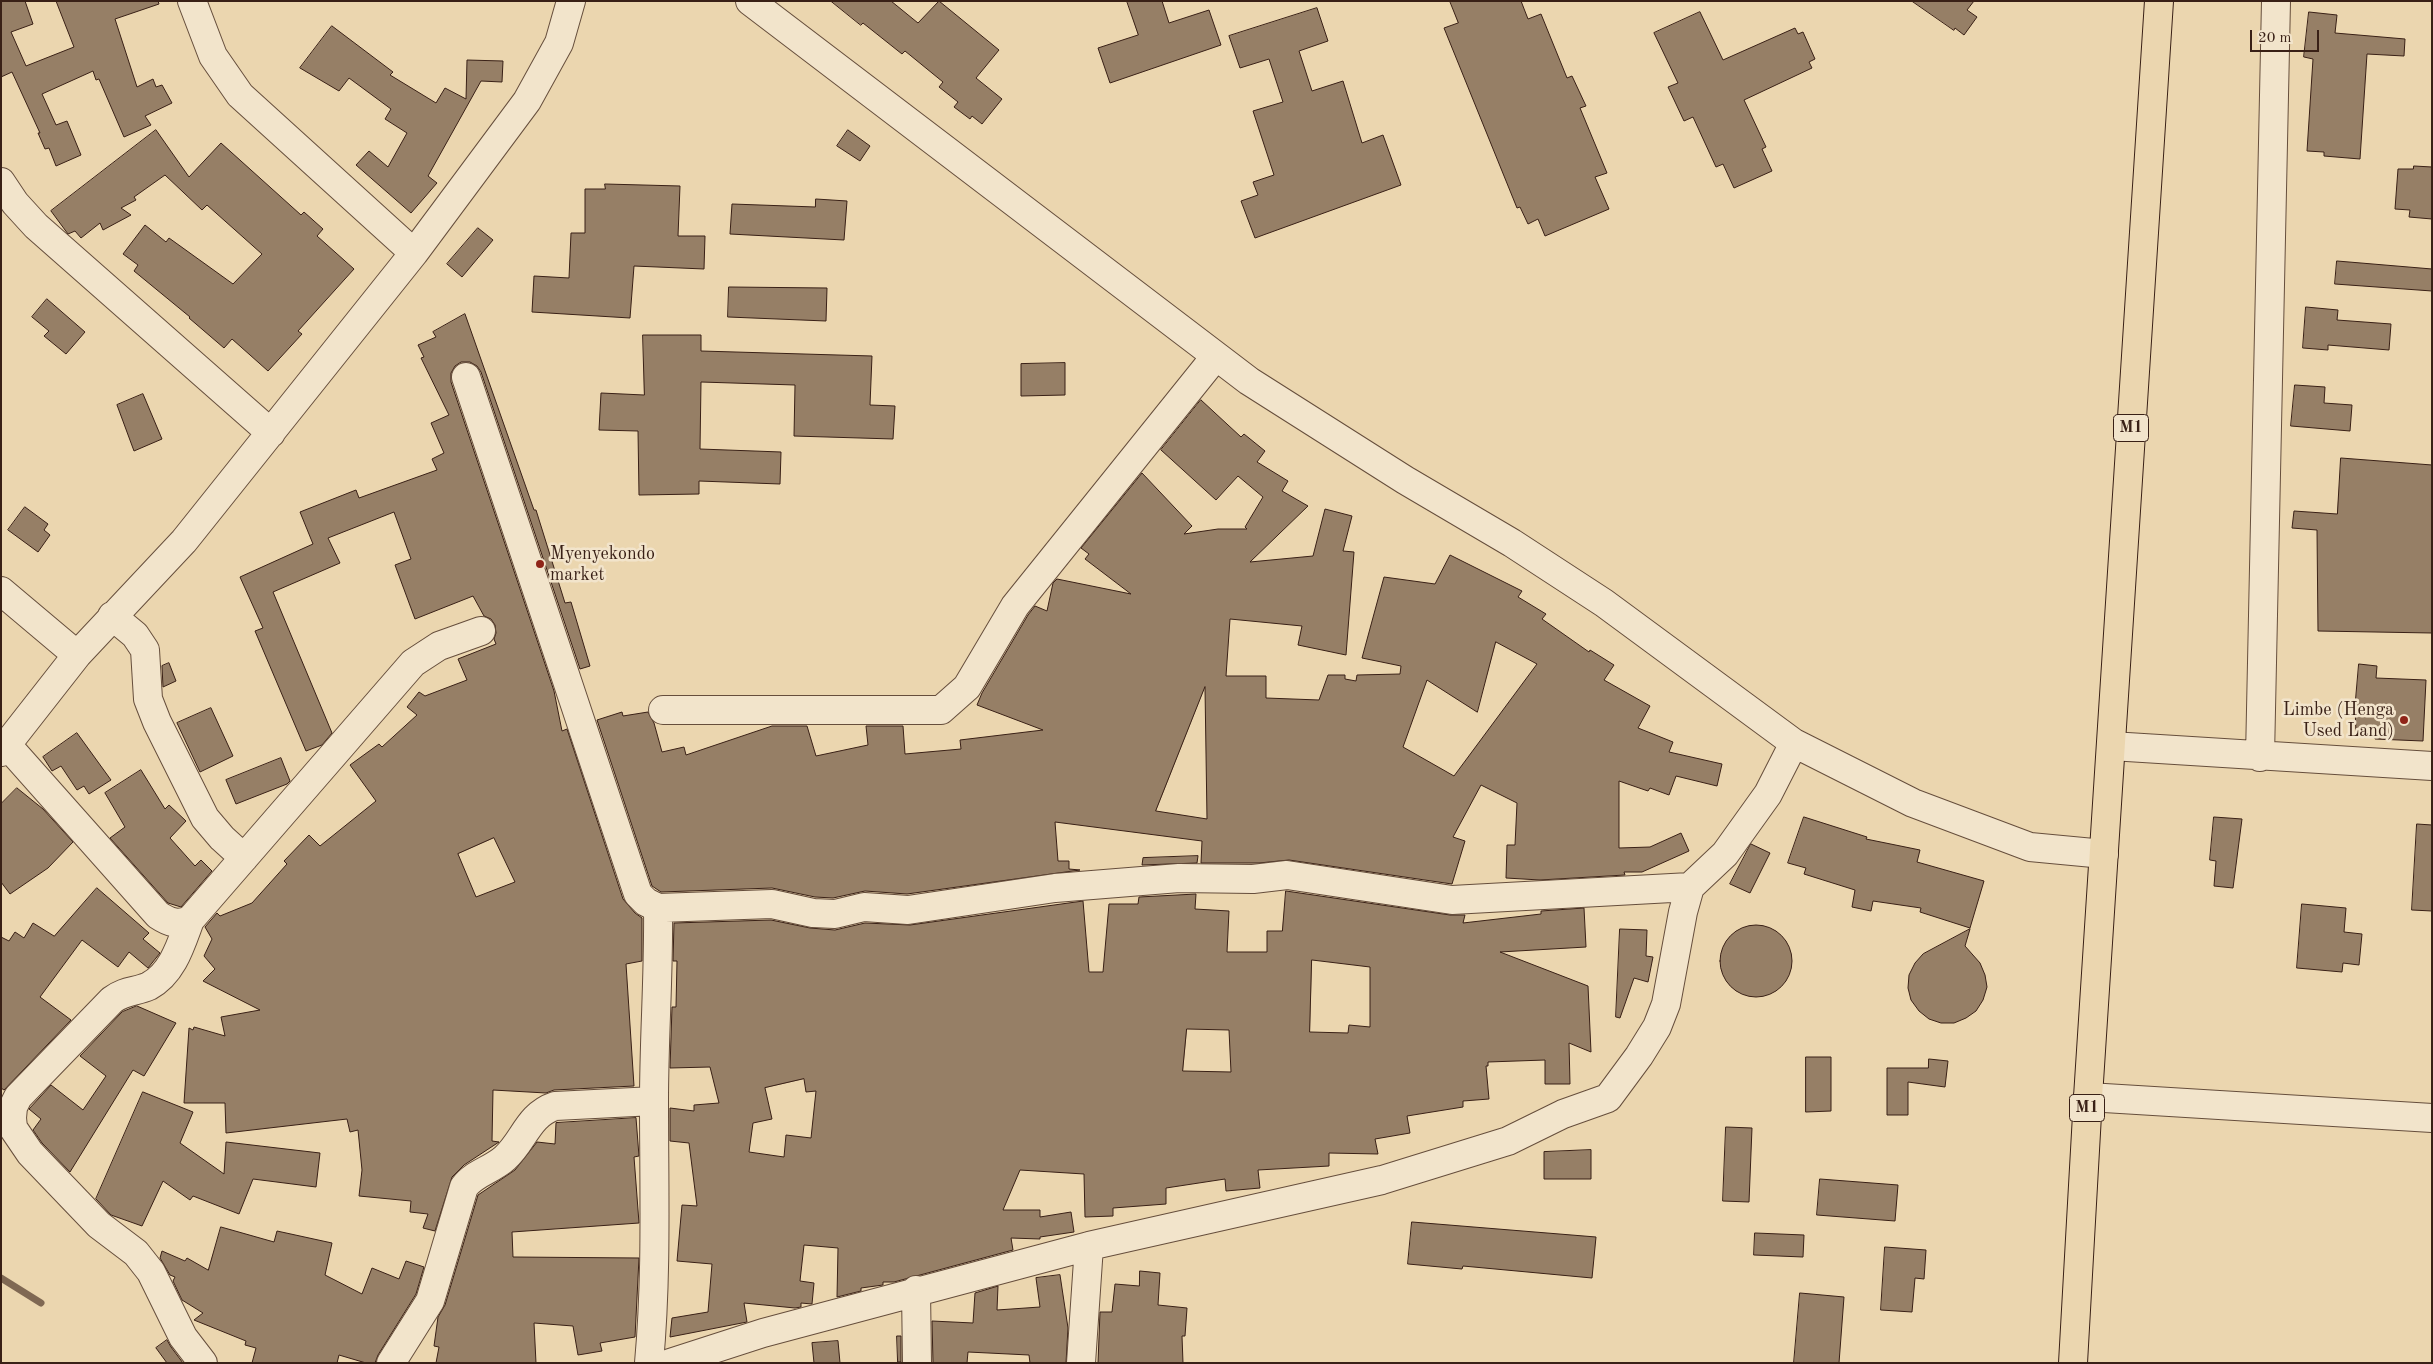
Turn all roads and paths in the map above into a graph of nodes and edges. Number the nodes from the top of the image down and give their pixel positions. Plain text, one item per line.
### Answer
1 (192, 1) edge
2 (571, 1) edge
3 (750, 1) edge
4 (2159, 1) edge
5 (2276, 1) edge
6 (1, 182) edge
7 (414, 253) junction
8 (1216, 356) junction
9 (466, 377) dead end
10 (271, 433) junction
11 (1, 591) edge
12 (112, 616) junction
13 (481, 631) dead end
14 (77, 655) junction
15 (663, 710) dead end
16 (1794, 743) junction
17 (2111, 746) junction
18 (4, 749) edge
19 (2260, 757) junction
20 (2432, 766) edge
21 (2104, 854) junction
22 (244, 858) junction
23 (1690, 887) junction
24 (658, 908) junction
25 (190, 920) junction
26 (2088, 1097) junction
27 (654, 1101) junction
28 (2432, 1118) edge
29 (1088, 1246) junction
30 (916, 1290) junction
31 (203, 1363) edge
32 (392, 1363) edge
33 (649, 1363) edge
34 (670, 1363) edge
35 (917, 1363) edge
36 (1081, 1363) edge
37 (2073, 1363) edge

1 - 7 street
2 - 7 street
3 - 8 street
4 - 17 highway, M1
5 - 19 street
6 - 10 street
7 - 10 street
8 - 15 street
8 - 16 street
9 - 24 street
10 - 12 street
11 - 14 street
12 - 14 street
12 - 22 street
13 - 22 street
14 - 18 street
16 - 21 street
16 - 23 street
17 - 19 street
17 - 21 highway, M1
18 - 25 street
19 - 20 street
21 - 26 highway, M1
22 - 25 street
23 - 24 street
23 - 29 street
24 - 27 street
25 - 31 street
26 - 28 street
26 - 37 highway, M1
27 - 32 street
27 - 33 street
29 - 30 street
29 - 36 street
30 - 34 street
30 - 35 street

